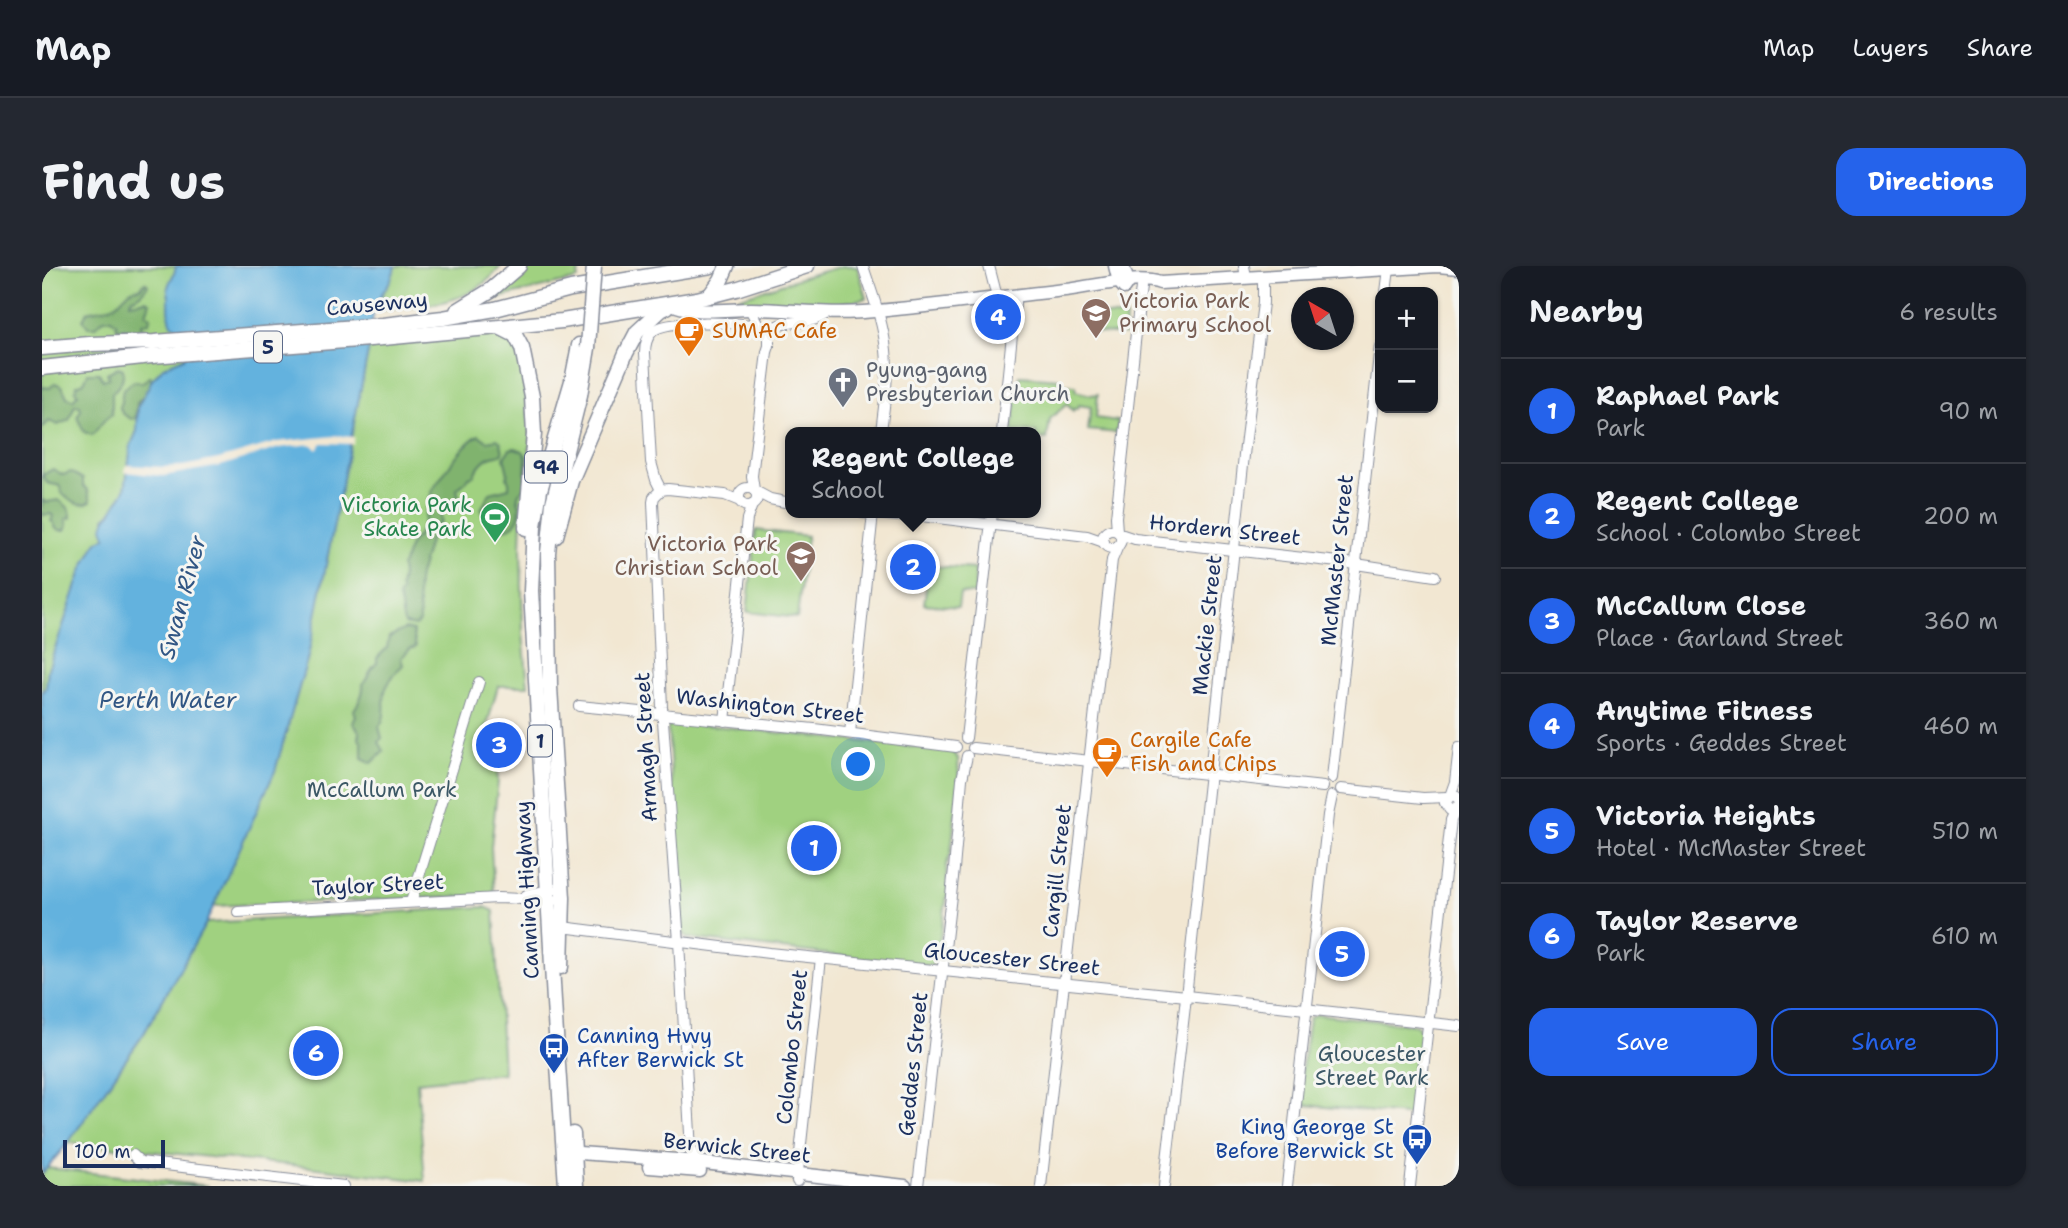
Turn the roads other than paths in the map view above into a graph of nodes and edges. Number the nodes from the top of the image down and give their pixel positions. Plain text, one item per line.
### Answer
1 (519, 266) edge
2 (585, 266) edge
3 (594, 266) edge
4 (661, 266) edge
5 (711, 266) edge
6 (727, 266) edge
7 (807, 266) edge
8 (863, 266) edge
9 (989, 266) edge
10 (1115, 266) edge
11 (1123, 266) edge
12 (1373, 268) edge
13 (1459, 268) edge
14 (1389, 269) junction
15 (1245, 272) edge
16 (1262, 276) junction
17 (624, 280) junction
18 (1160, 283) junction
19 (1123, 284) junction
20 (1141, 287) junction
21 (1387, 287) edge
22 (710, 295) junction
23 (1015, 295) junction
24 (997, 297) junction
25 (672, 304) junction
26 (750, 309) junction
27 (877, 310) junction
28 (828, 312) junction
29 (443, 318) junction
30 (501, 328) junction
31 (763, 330) junction
32 (383, 332) junction
33 (584, 346) junction
34 (42, 348) edge
35 (153, 349) junction
36 (1380, 350) edge
37 (42, 368) edge
38 (881, 427) edge
39 (1003, 427) edge
40 (661, 490) junction
41 (748, 497) junction
42 (785, 502) edge
43 (869, 518) edge
44 (943, 518) edge
45 (992, 518) edge
46 (991, 524) junction
47 (1113, 538) junction
48 (1235, 551) junction
49 (548, 554) junction
50 (1356, 564) junction
51 (1435, 576) dead end
52 (531, 592) junction
53 (479, 682) dead end
54 (579, 706) dead end
55 (663, 714) junction
56 (725, 721) junction
57 (850, 733) junction
58 (1459, 747) edge
59 (964, 751) junction
60 (1088, 761) junction
61 (1209, 774) junction
62 (1332, 778) junction
63 (1323, 787) junction
64 (1341, 789) junction
65 (1332, 796) junction
66 (1454, 803) edge
67 (555, 895) junction
68 (411, 902) junction
69 (238, 912) dead end
70 (562, 928) junction
71 (679, 942) junction
72 (821, 958) junction
73 (942, 971) junction
74 (1065, 983) junction
75 (1186, 996) junction
76 (1305, 1009) junction
77 (1427, 1023) junction
78 (1459, 1026) edge
79 (133, 1156) dead end
80 (570, 1156) junction
81 (691, 1159) junction
82 (797, 1177) junction
83 (857, 1183) edge
84 (344, 1186) edge
85 (566, 1186) edge
86 (576, 1186) edge
87 (839, 1186) edge
88 (905, 1186) edge
89 (918, 1186) edge
90 (1041, 1186) edge
91 (1164, 1186) edge
92 (1286, 1186) edge
93 (1410, 1186) edge

1 - 29 highway
2 - 33 highway, 94
3 - 33 highway, 1, bridge
4 - 17 highway
5 - 17 highway, Causeway / 5
6 - 22 highway
7 - 22 highway, Causeway
8 - 27 street
9 - 24 street
10 - 19 main road
11 - 19 main road
12 - 14 main road
12 - 16 main road
13 - 14 main road
14 - 21 street
15 - 16 main road
15 - 18 main road
16 - 48 street, Mackie Street
17 - 29 highway, Causeway / 5
18 - 19 main road
18 - 20 main road
19 - 20 main road
19 - 23 main road
20 - 47 street, Cargill Street
22 - 25 highway, Causeway / 5
23 - 24 main road
23 - 39 street
24 - 27 main road
25 - 26 main road
25 - 30 highway, Causeway / 5
25 - 49 highway
26 - 28 main road
26 - 31 street
27 - 28 main road
27 - 38 street
28 - 31 street
29 - 32 highway, Causeway / 5
30 - 32 highway, Causeway / 5
30 - 52 highway
31 - 40 street, Armagh Street
31 - 41 street
32 - 35 highway, Causeway / 5
33 - 49 highway, Canning Highway / 1
33 - 52 highway, Canning Highway / 94
34 - 35 highway, Causeway / 5
35 - 37 highway, Causeway / 5
36 - 50 street, McMaster Street
40 - 41 street
40 - 55 street, Armagh Street
41 - 42 street
41 - 56 street
43 - 57 street
44 - 46 street, Hordern Street
45 - 46 street
46 - 47 street, Hordern Street
46 - 59 street
47 - 48 street, Hordern Street
47 - 60 street, Cargill Street
48 - 50 street, Hordern Street
48 - 61 street, Mackie Street
49 - 67 highway, Canning Highway / 1
50 - 51 street, Hordern Street
50 - 62 street, McMaster Street
52 - 67 highway, Canning Highway / 1
53 - 68 street
54 - 55 street, Washington Street
55 - 56 street, Washington Street
55 - 71 street, Armagh Street
56 - 57 street, Washington Street
57 - 59 street, Washington Street
58 - 66 street
59 - 60 street, Washington Street
59 - 73 street, Geddes Street
60 - 61 street, Washington Street
60 - 74 street, Cargill Street
61 - 63 street, Washington Street
61 - 75 street, Mackie Street
62 - 63 street
62 - 64 street
63 - 65 street
64 - 65 street
64 - 66 street
65 - 76 street
66 - 77 street
67 - 68 street, Taylor Street
67 - 70 highway, Canning Highway / 1
67 - 80 highway, Canning Highway / 1
68 - 69 street, Taylor Street
70 - 71 street, Gloucester Street
70 - 80 highway, Canning Highway / 1
71 - 72 street, Gloucester Street
71 - 81 street, Armagh Street
72 - 73 street, Gloucester Street
72 - 82 street, Colombo Street
73 - 74 street, Gloucester Street
73 - 89 street, Geddes Street
74 - 75 street, Gloucester Street
74 - 90 street, Cargill Street
75 - 76 street, Gloucester Street
75 - 91 street, Mackie Street
76 - 77 street, Gloucester Street
76 - 92 street
77 - 78 street, Gloucester Street
77 - 93 street
79 - 84 street
80 - 81 main road, Berwick Street
80 - 82 main road, Berwick Street
80 - 85 highway, Canning Highway / 1
80 - 86 highway, Canning Highway / 1
81 - 82 main road, Berwick Street
82 - 83 main road, Berwick Street
82 - 87 main road, Berwick Street
83 - 88 main road, Berwick Street

